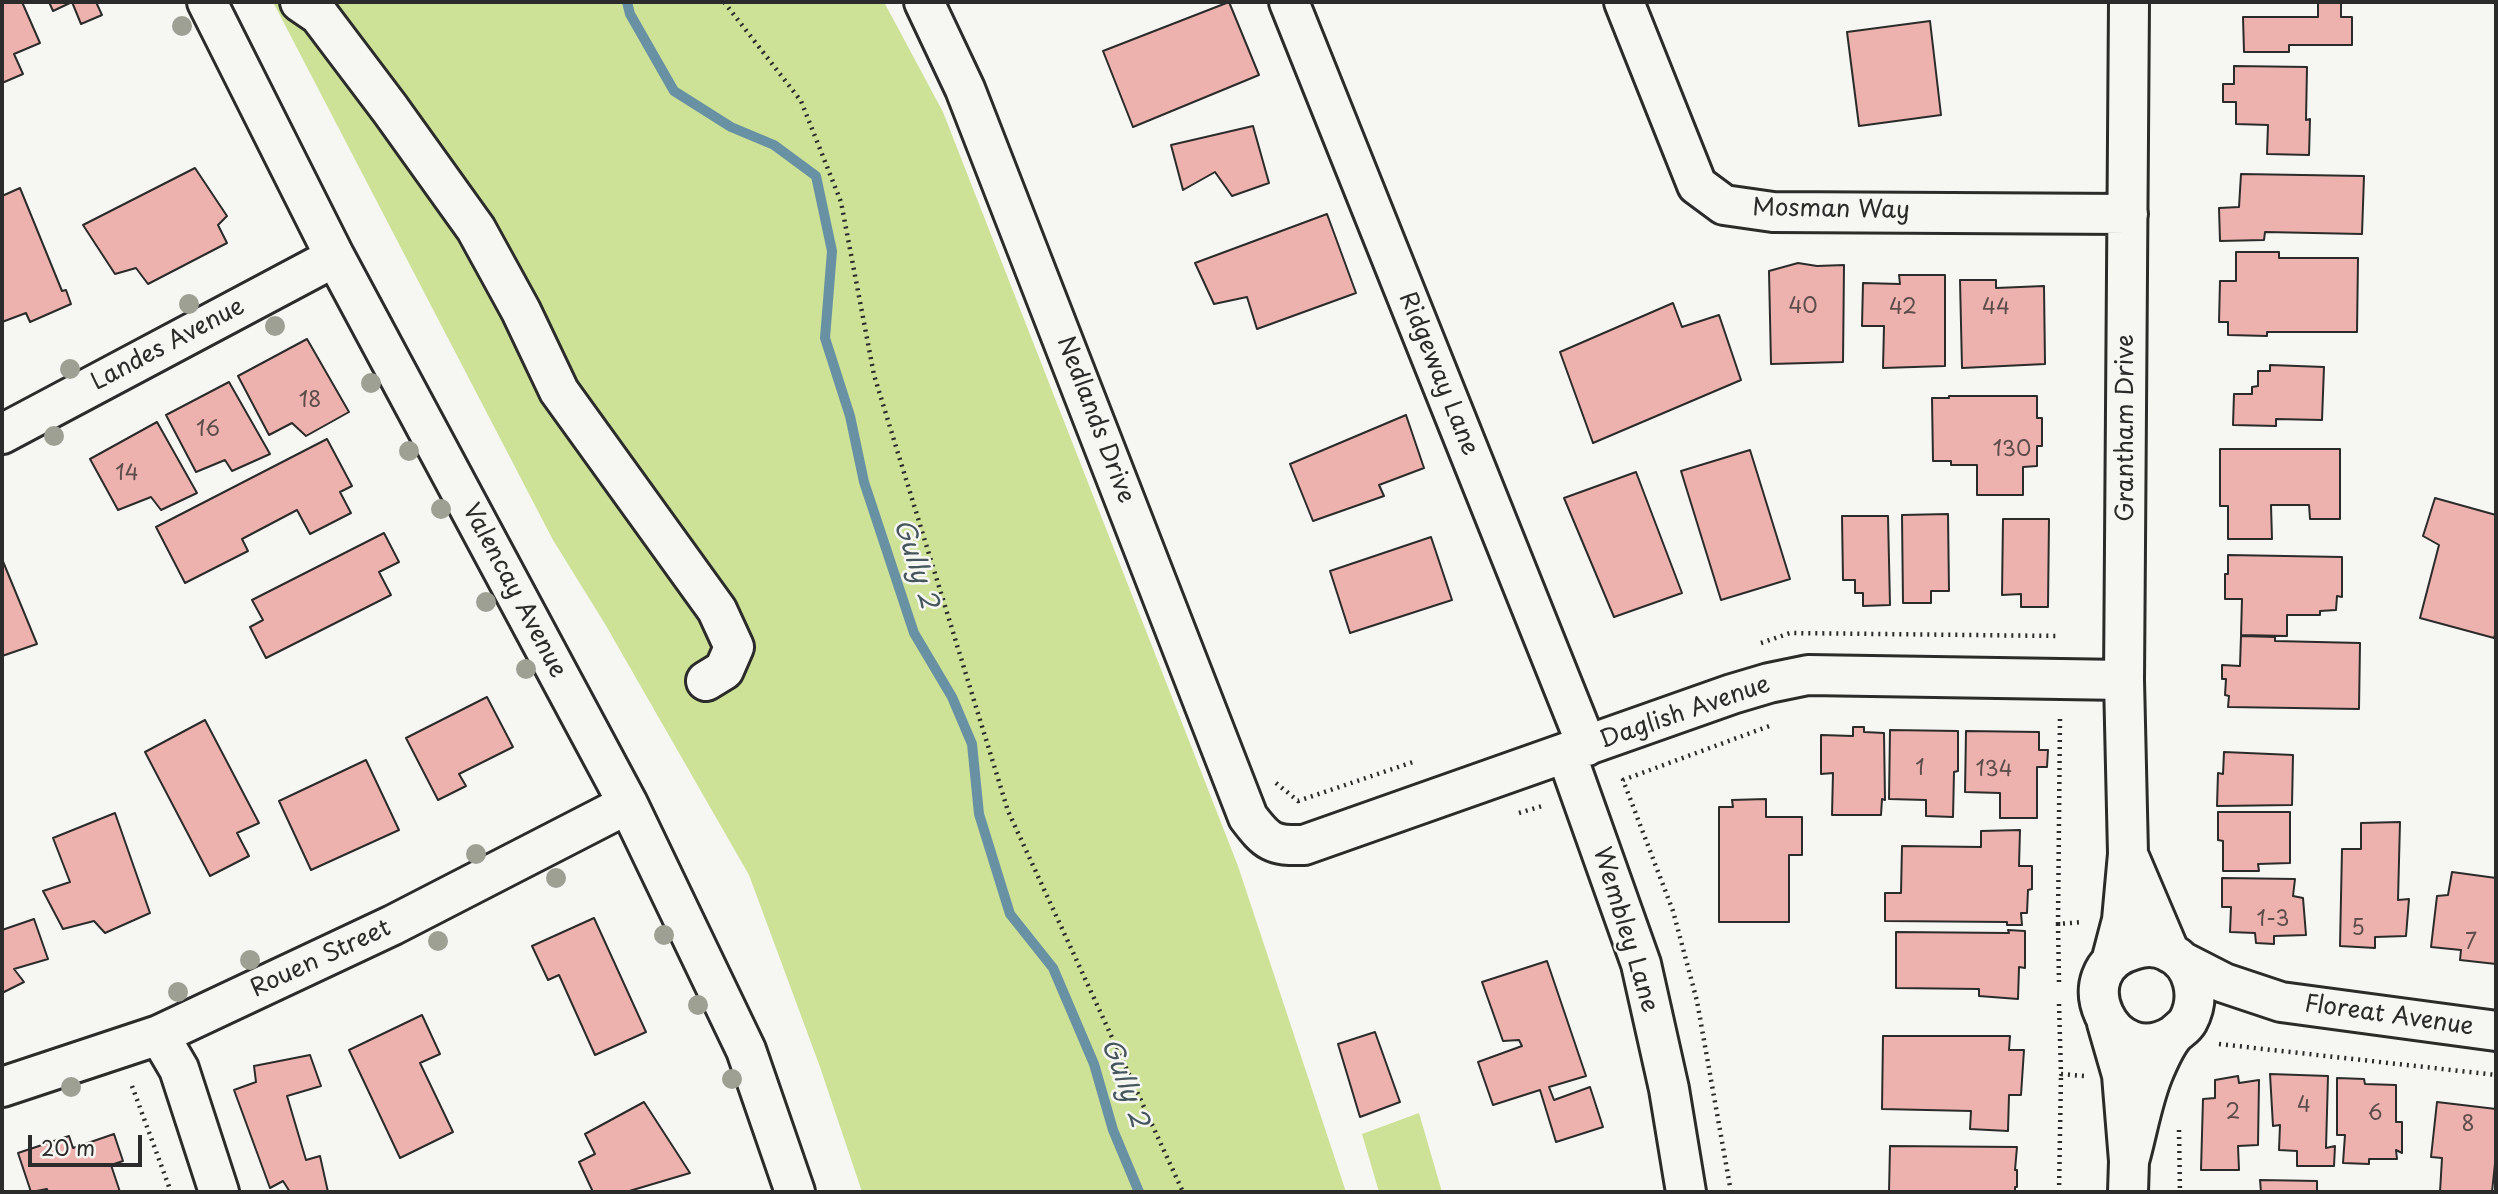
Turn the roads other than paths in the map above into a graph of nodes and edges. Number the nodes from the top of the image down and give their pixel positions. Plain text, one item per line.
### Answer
1 (207, 2) edge
2 (300, 2) edge
3 (924, 2) edge
4 (1289, 2) edge
5 (1623, 2) edge
6 (2129, 2) edge
7 (2127, 214) junction
8 (335, 257) junction
9 (2, 434) edge
10 (2124, 680) junction
11 (706, 681) dead end
12 (1576, 749) junction
13 (628, 804) junction
14 (1264, 838) joint
15 (2128, 854) junction
16 (2176, 957) junction
17 (2111, 962) junction
18 (2281, 1002) junction
19 (2107, 1023) junction
20 (2496, 1031) edge
21 (2178, 1032) junction
22 (159, 1035) junction
23 (2, 1087) edge
24 (2129, 1177) edge
25 (219, 1192) edge
26 (795, 1192) edge
27 (1686, 1192) edge

1 - 8 street, Valencay Avenue
2 - 11 street
3 - 14 street, Nedlands Drive
4 - 12 street, Ridgeway Lane
5 - 7 street, Mosman Way
6 - 7 street, Grantham Drive
7 - 10 street, Grantham Drive
8 - 9 street, Landes Avenue
8 - 13 street, Valencay Avenue
10 - 12 street, Daglish Avenue
10 - 15 street, Grantham Drive
12 - 14 street, Daglish Avenue
12 - 27 street, Wembley Lane
13 - 22 street, Rouen Street
13 - 26 street, Valencay Avenue
15 - 16 street, Grantham Drive
15 - 17 street, Grantham Drive
16 - 17 street
16 - 18 street, Floreat Avenue
16 - 21 street, Grantham Drive
17 - 19 street, Grantham Drive
18 - 20 street, Floreat Avenue
18 - 21 street, Floreat Avenue
19 - 21 street
19 - 24 street, Grantham Drive
21 - 24 street, Grantham Drive
22 - 23 street, Rouen Street
22 - 25 street

